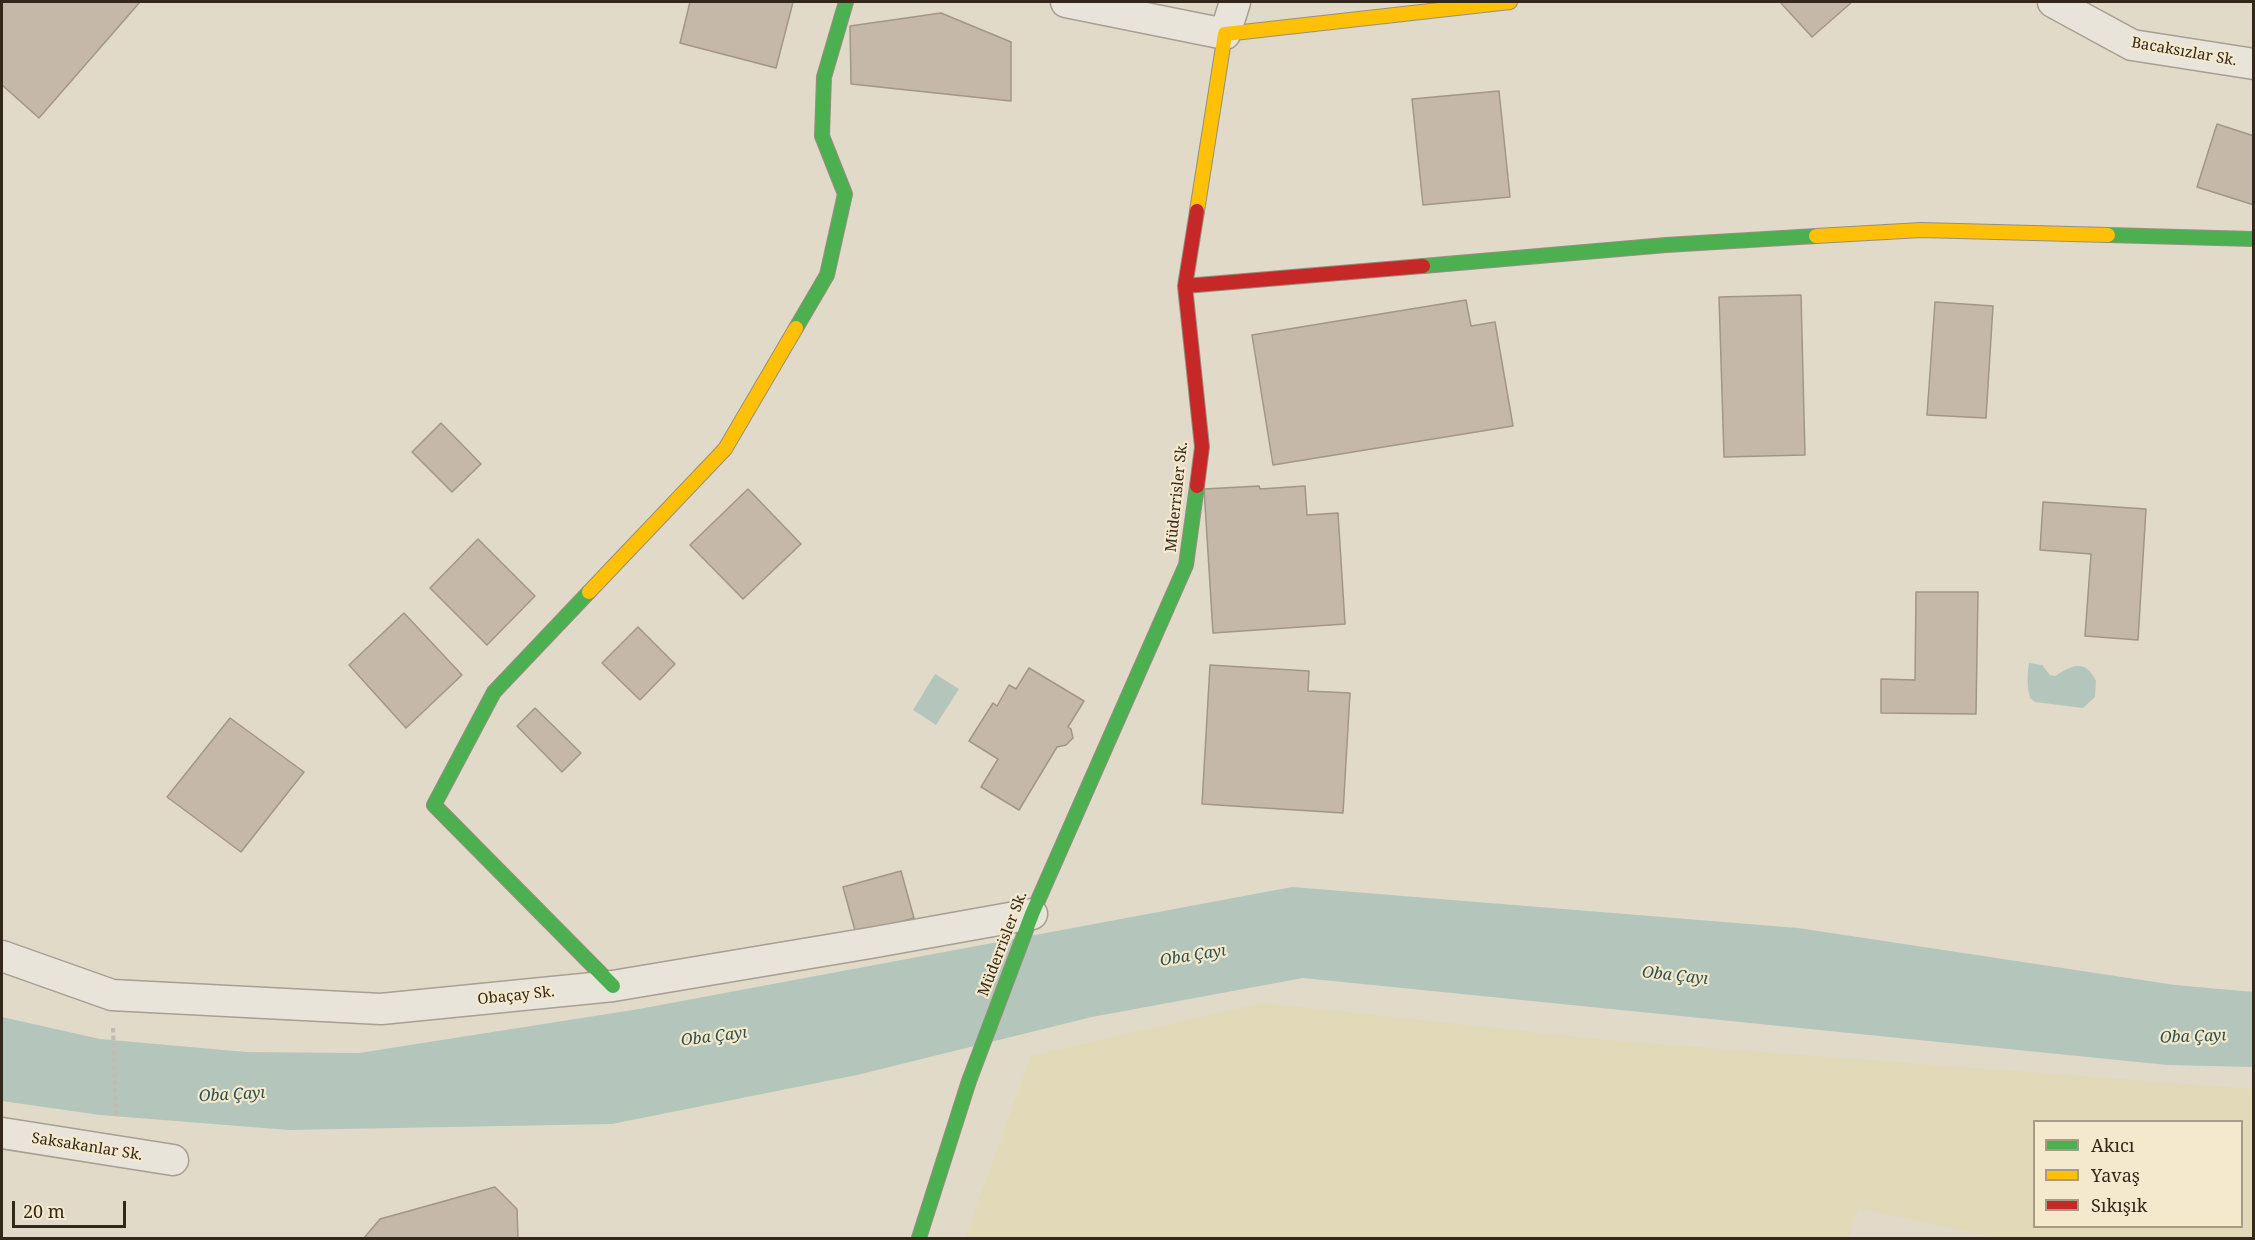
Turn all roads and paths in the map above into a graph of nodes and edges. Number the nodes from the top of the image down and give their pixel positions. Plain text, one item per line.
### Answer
1 (846, 2) edge
2 (1066, 2) edge
3 (1235, 2) edge
4 (1510, 2) edge
5 (2053, 2) edge
6 (1226, 34) junction
7 (2253, 64) edge
8 (2253, 239) edge
9 (1185, 286) junction
10 (1032, 914) junction
11 (2, 956) edge
12 (613, 986) junction
13 (112, 994) junction
14 (2, 1133) edge
15 (117, 1151) junction
16 (173, 1160) dead end
17 (919, 1239) edge

1 - 12 street
2 - 6 street
3 - 6 street
4 - 6 street
5 - 7 street, Bacaksızlar Sk.
6 - 9 street, Müderrisler Sk.
8 - 9 street
9 - 10 street, Müderrisler Sk.
10 - 12 street, Obaçay Sk.
10 - 17 street, Müderrisler Sk.
11 - 13 street, Obaçay Sk.
12 - 13 street, Obaçay Sk.
13 - 15 path
14 - 15 street, Saksakanlar Sk.
15 - 16 street, Saksakanlar Sk.

